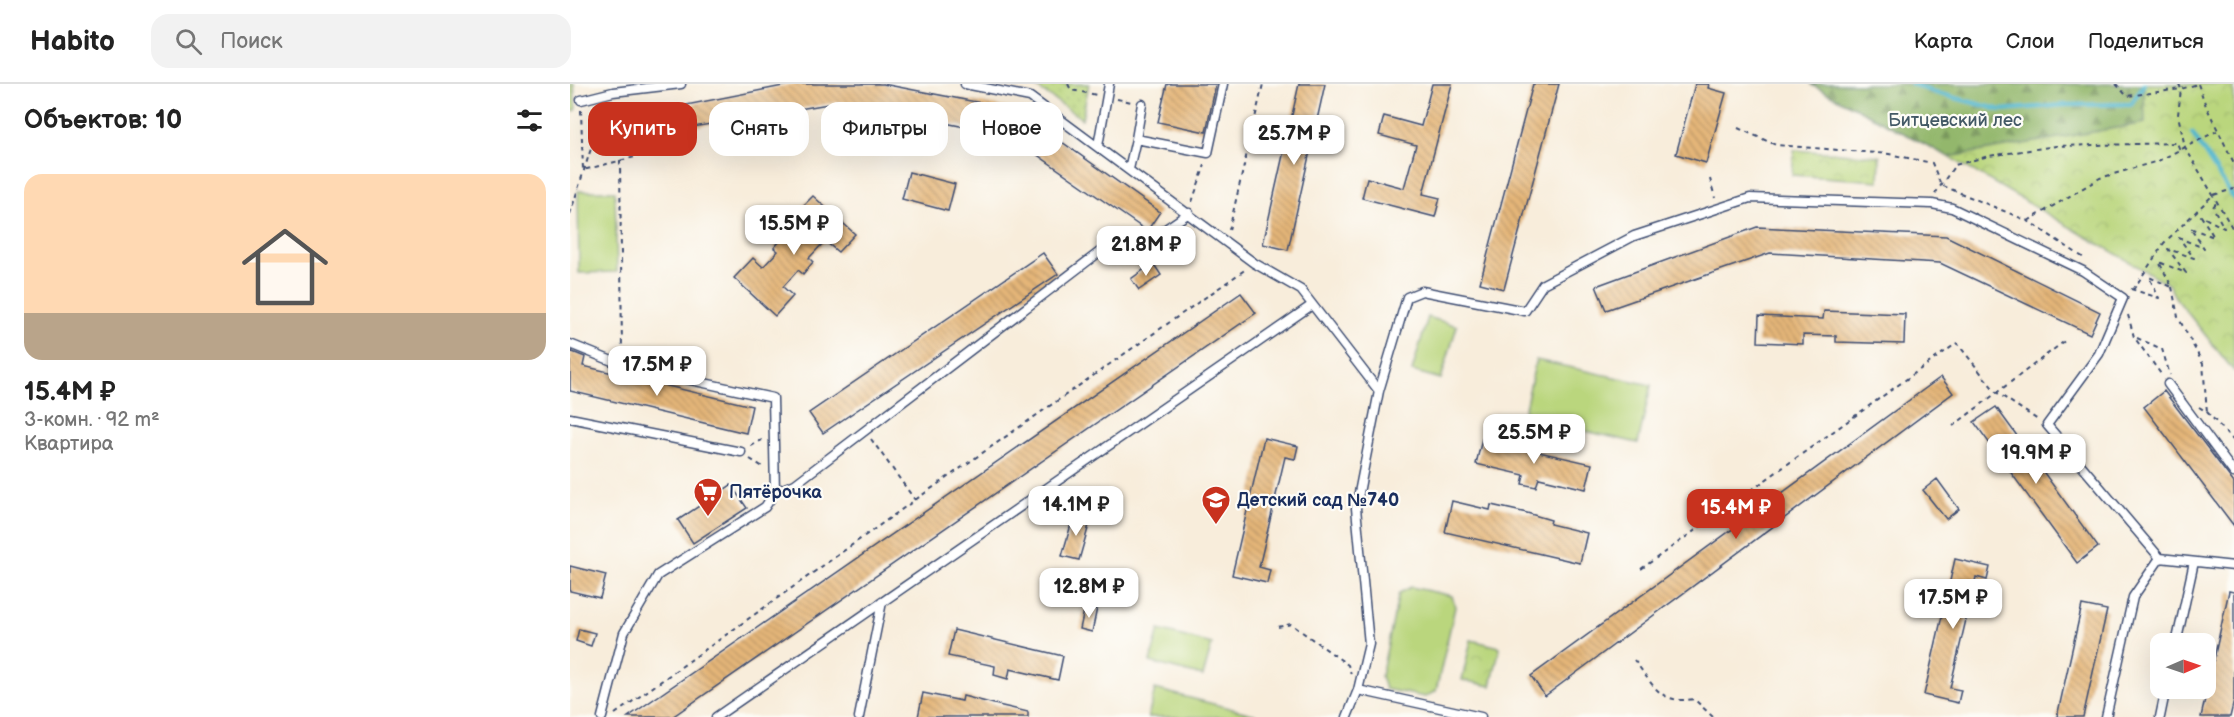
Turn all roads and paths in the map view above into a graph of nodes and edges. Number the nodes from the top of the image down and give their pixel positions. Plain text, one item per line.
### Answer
1 (681, 84) edge
2 (965, 84) edge
3 (1068, 84) edge
4 (1109, 84) edge
5 (1223, 84) edge
6 (1263, 84) edge
7 (2116, 84) edge
8 (2179, 84) edge
9 (2198, 84) edge
10 (2181, 89) junction
11 (613, 92) junction
12 (1106, 97) junction
13 (580, 100) joint
14 (1142, 104) joint
15 (1738, 128) dead end
16 (2217, 131) junction
17 (1136, 139) junction
18 (1098, 146) junction
19 (2185, 147) junction
20 (2180, 150) junction
21 (1208, 153) junction
22 (638, 156) edge
23 (2233, 157) edge
24 (620, 160) junction
25 (2234, 163) edge
26 (583, 170) junction
27 (1129, 170) junction
28 (1710, 179) dead end
29 (1941, 185) junction
30 (2234, 189) edge
31 (2213, 195) junction
32 (1933, 196) dead end
33 (2217, 202) junction
34 (1717, 207) junction
35 (1189, 213) junction
36 (570, 214) edge
37 (2028, 221) junction
38 (2234, 231) edge
39 (1226, 242) junction
40 (2085, 259) dead end
41 (1254, 263) junction
42 (2123, 284) dead end
43 (2172, 287) junction
44 (2133, 291) junction
45 (2123, 298) junction
46 (1312, 305) junction
47 (2066, 340) dead end
48 (570, 344) edge
49 (622, 365) junction
50 (2168, 384) joint
51 (1379, 391) junction
52 (1996, 392) junction
53 (570, 417) edge
54 (2047, 425) junction
55 (1953, 426) dead end
56 (864, 430) junction
57 (774, 434) junction
58 (2234, 441) edge
59 (741, 452) junction
60 (2234, 473) edge
61 (775, 476) junction
62 (776, 492) junction
63 (915, 500) junction
64 (2160, 558) junction
65 (2194, 562) junction
66 (2234, 566) edge
67 (1641, 569) dead end
68 (882, 602) junction
69 (1278, 627) dead end
70 (2178, 633) edge
71 (1634, 660) dead end
72 (1358, 690) junction
73 (2164, 699) edge
74 (602, 717) edge
75 (611, 717) edge
76 (716, 717) edge
77 (860, 717) edge
78 (1347, 717) edge
79 (1481, 717) edge
80 (1713, 717) edge
81 (2106, 717) edge
82 (2160, 717) edge

1 - 11 lane
2 - 18 lane
3 - 12 path
4 - 12 lane
5 - 21 lane
6 - 39 path
7 - 10 path
8 - 10 path
9 - 10 path
9 - 16 path
10 - 19 path
11 - 13 lane
11 - 26 path
12 - 14 path
12 - 18 lane
13 - 26 path
14 - 17 lane
15 - 29 path
16 - 19 path
16 - 23 path
17 - 21 lane
17 - 27 lane
18 - 27 lane
19 - 20 path
19 - 31 path
20 - 29 path
20 - 37 path
21 - 35 path
22 - 24 path
23 - 25 path
24 - 26 path
24 - 49 path
26 - 36 path
27 - 35 lane
28 - 34 path
29 - 32 path
29 - 37 path
30 - 31 path
31 - 33 path
31 - 44 path
33 - 38 path
33 - 43 path
34 - 45 lane
34 - 51 lane
35 - 39 lane
35 - 56 lane
37 - 40 path
39 - 41 lane
41 - 46 lane
41 - 63 path
42 - 44 path
43 - 44 path
43 - 58 path
45 - 50 path
45 - 54 lane
46 - 51 lane
46 - 68 lane
47 - 52 path
48 - 49 lane
49 - 57 lane
50 - 60 lane
51 - 72 lane
52 - 54 path
52 - 55 path
52 - 67 path
53 - 59 lane
54 - 64 lane
56 - 62 lane
56 - 63 path
57 - 59 path
57 - 61 lane
59 - 61 path
61 - 62 lane
62 - 74 lane
63 - 75 path
64 - 65 lane
64 - 81 lane
65 - 66 lane
65 - 70 lane
68 - 76 lane
68 - 77 lane
69 - 72 path
71 - 80 path
72 - 78 lane
72 - 79 lane
73 - 82 lane

